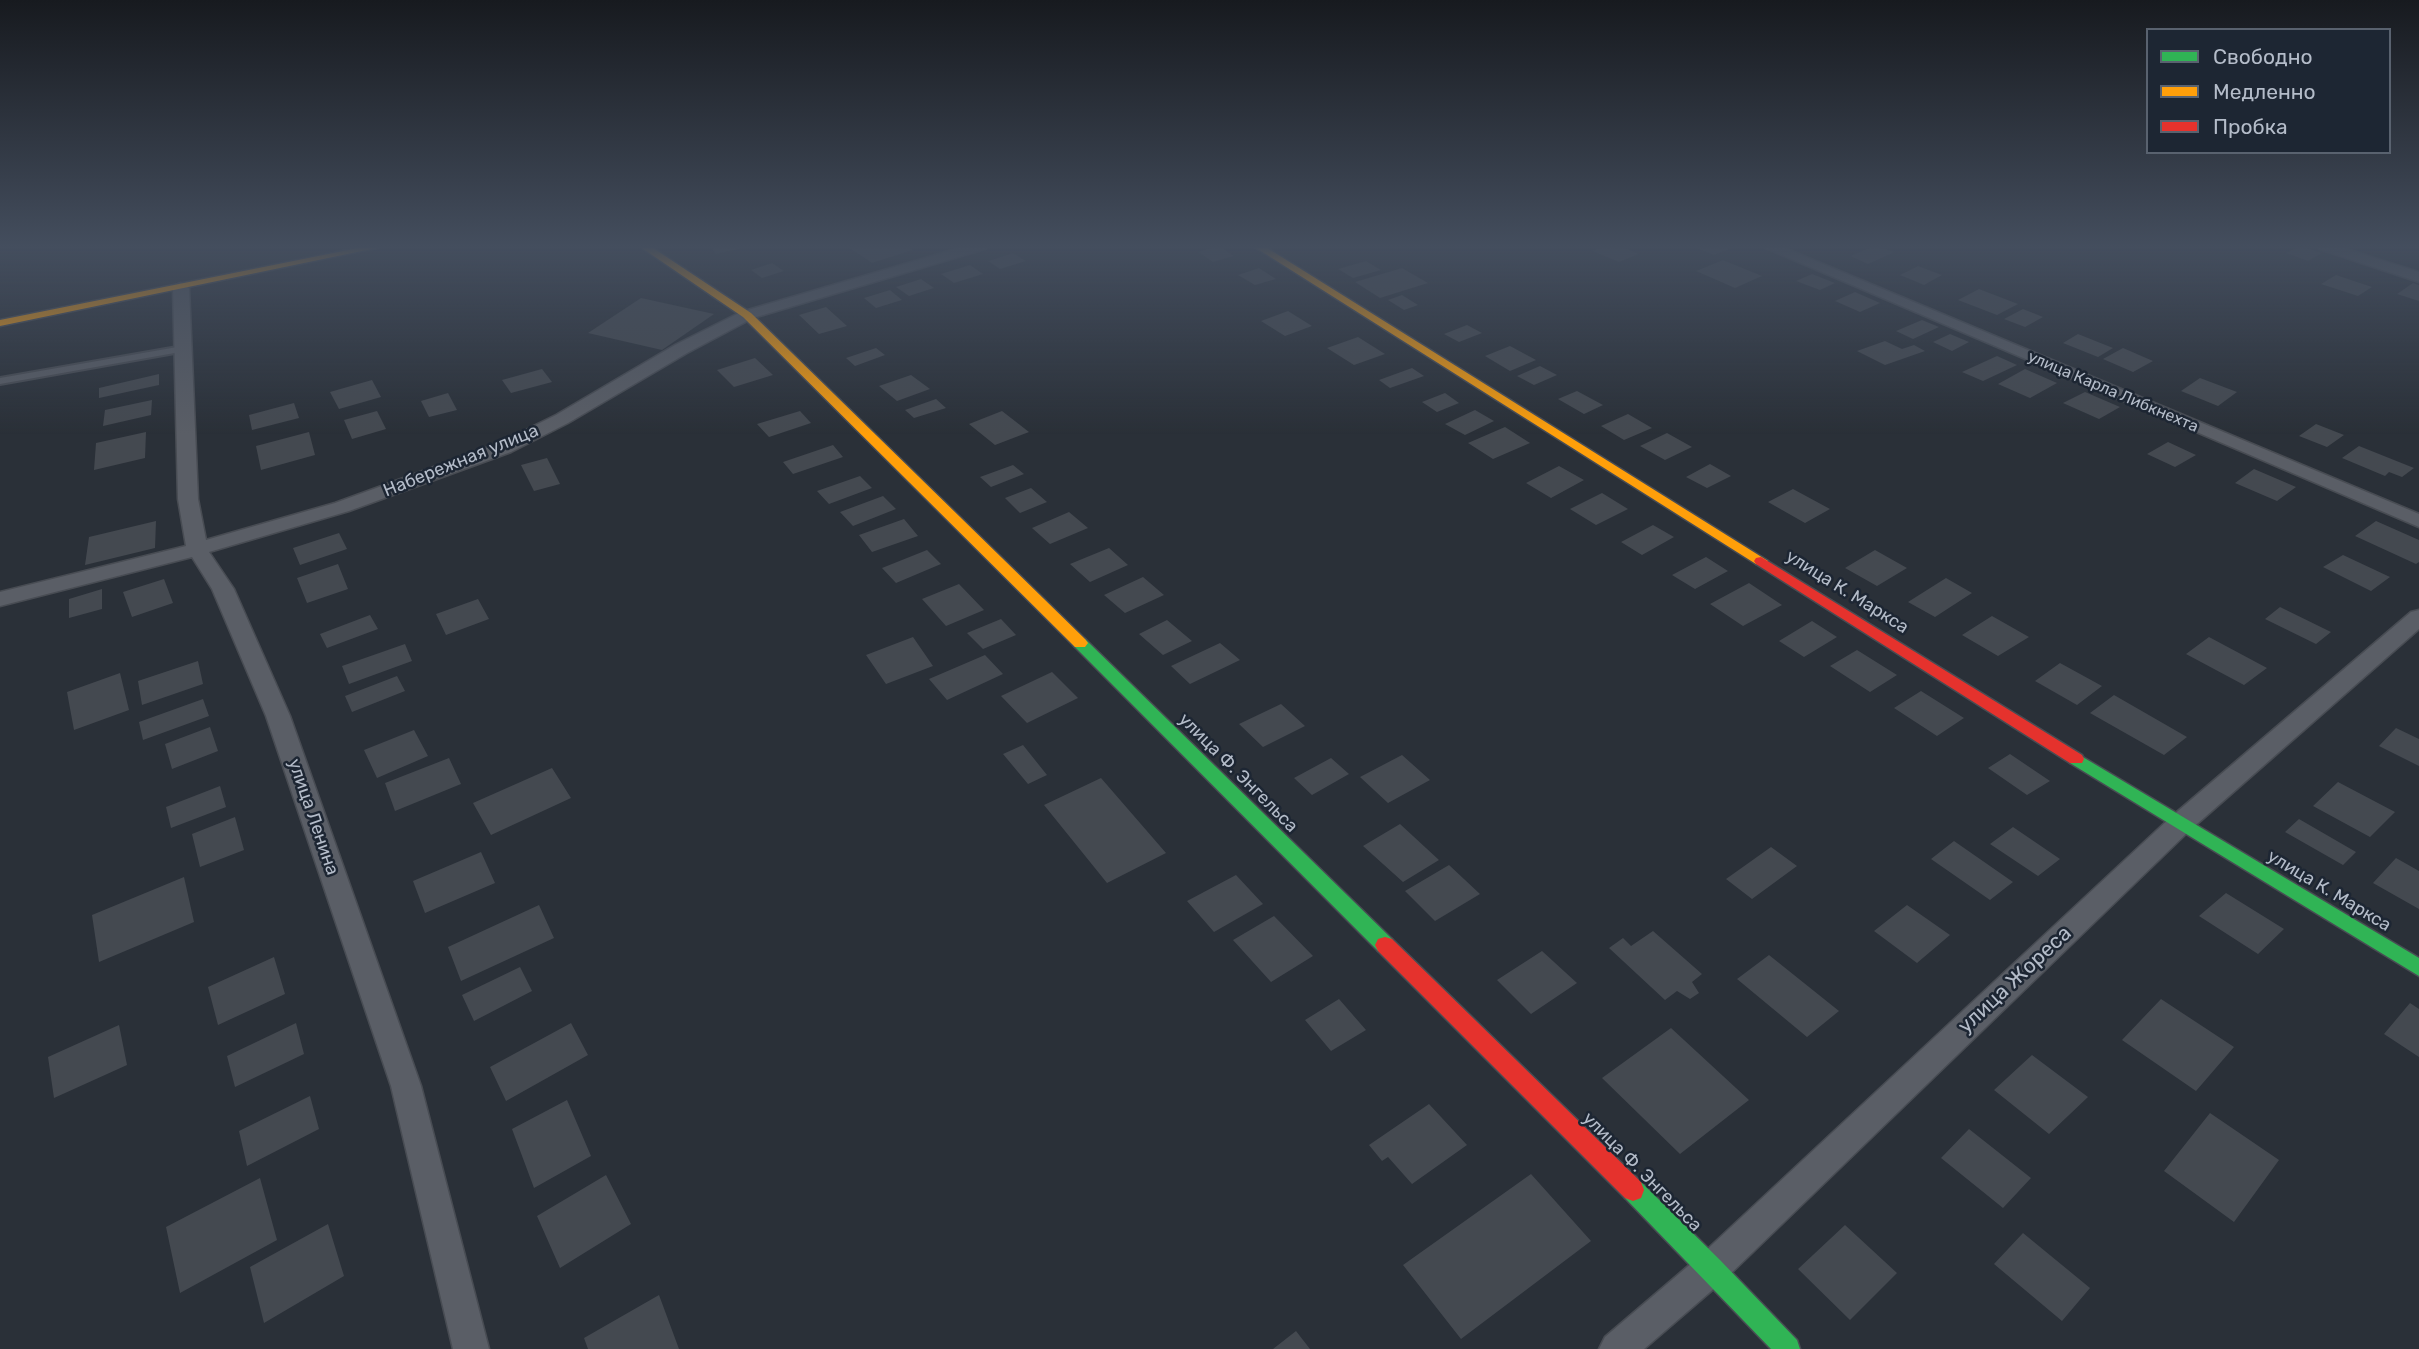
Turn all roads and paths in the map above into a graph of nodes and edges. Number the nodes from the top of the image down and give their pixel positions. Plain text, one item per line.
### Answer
1 (73, 309) edge
2 (182, 309) edge
3 (738, 309) edge
4 (767, 309) edge
5 (1358, 309) edge
6 (1917, 309) edge
7 (747, 315) junction
8 (0, 323) edge
9 (183, 349) junction
10 (0, 381) edge
11 (2419, 521) edge
12 (197, 549) junction
13 (0, 599) edge
14 (2419, 617) edge
15 (2180, 824) junction
16 (2419, 968) edge
17 (1712, 1268) junction
18 (471, 1349) edge
19 (1617, 1349) edge
20 (1788, 1349) edge

1 - 8 main road
2 - 9 street, улица Ленина
3 - 7 main road, улица Ф. Энгельса
4 - 7 street, Набережная улица
5 - 15 main road, улица К. Маркса
6 - 11 street, улица Карла Либкнехта
7 - 12 street, Набережная улица
7 - 17 main road, улица Ф. Энгельса
9 - 10 lane
9 - 12 street, улица Ленина
12 - 13 street, Набережная улица
12 - 18 street, улица Ленина
14 - 15 street, улица Жореса
15 - 16 main road, улица К. Маркса
15 - 17 street, улица Жореса
17 - 19 street, улица Жореса
17 - 20 main road, улица Ф. Энгельса

